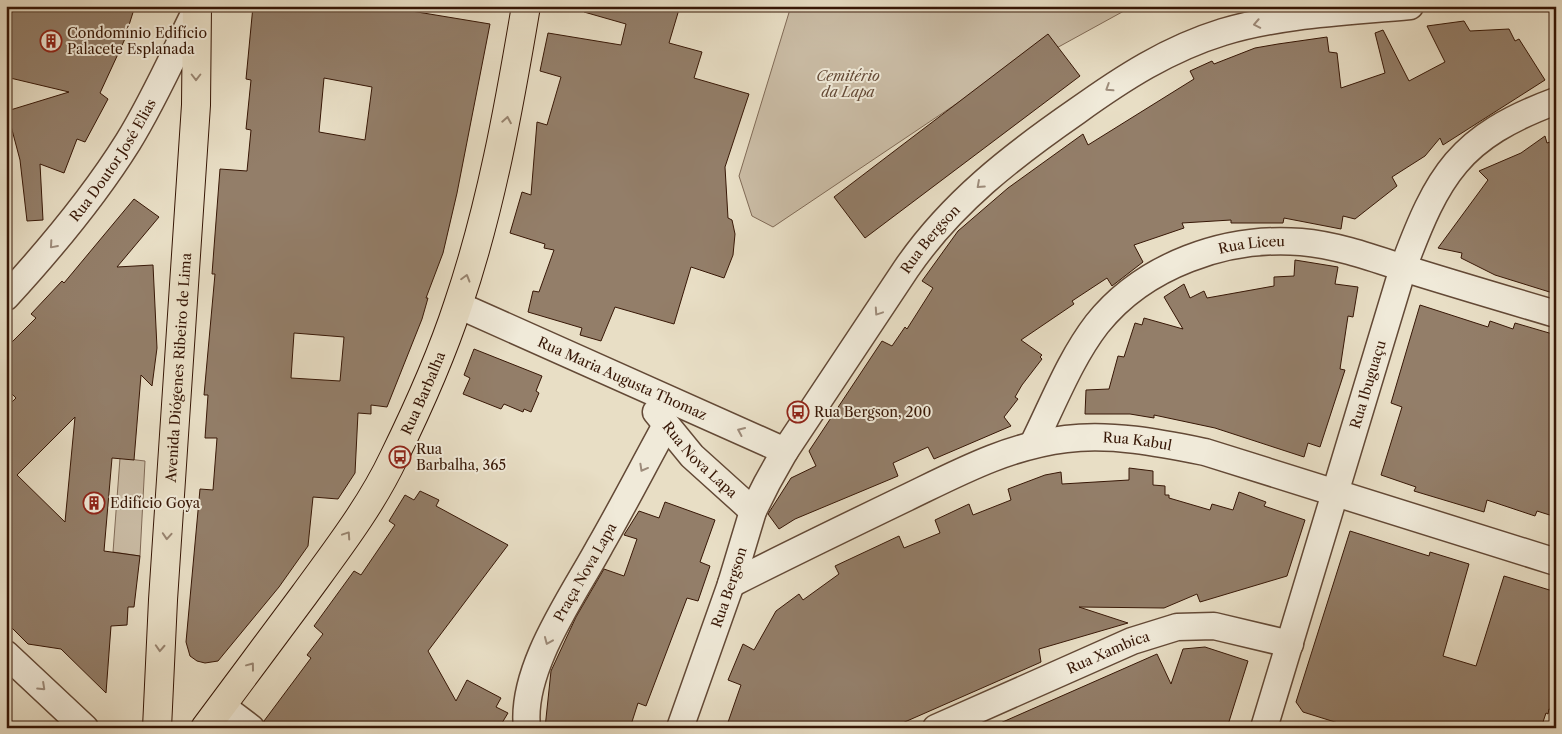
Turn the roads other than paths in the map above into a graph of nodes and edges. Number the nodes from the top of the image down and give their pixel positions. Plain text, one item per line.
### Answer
1 (526, 6) edge
2 (1410, 6) edge
3 (197, 8) edge
4 (1281, 13) edge
5 (1556, 101) edge
6 (1403, 268) junction
7 (7, 288) edge
8 (458, 305) junction
9 (1556, 314) edge
10 (632, 382) junction
11 (666, 425) junction
12 (1033, 444) junction
13 (785, 451) junction
14 (1336, 492) junction
15 (753, 511) junction
16 (1556, 562) edge
17 (731, 584) junction
18 (1290, 644) junction
19 (6, 654) edge
20 (222, 706) junction
21 (1272, 726) edge
22 (85, 728) edge
23 (157, 728) edge
24 (205, 728) edge
25 (251, 728) edge
26 (527, 728) edge
27 (680, 728) edge
28 (936, 728) edge

8 -> 1 main road, Rua Barbalha
2 - 4 street, Rua Bergson
3 -> 7 street, Rua Doutor José Elias
3 -> 23 main road, Avenida Diógenes Ribeiro de Lima
4 -> 13 street, Rua Bergson
5 - 6 street, Rua Ibuguaçu
6 - 9 street, Rua Liceu
6 - 12 street, Rua Liceu
6 - 14 street, Rua Ibuguaçu
8 - 10 street, Rua Maria Augusta Thomaz
20 -> 8 main road, Rua Barbalha
10 - 11 street, Rua Nova Lapa
13 -> 10 street, Rua Maria Augusta Thomaz
11 - 15 street, Rua Nova Lapa
11 -> 26 street, Praça Nova Lapa
12 - 14 street, Rua Kabul
12 - 17 street, Rua Kabul
13 - 15 street, Rua Bergson
14 - 16 street, Rua Kabul
14 - 18 street, Rua Ibuguaçu
15 - 17 street, Rua Bergson
17 - 27 street, Rua Bergson
18 - 21 street, Rua Ibuguaçu
18 - 28 street, Rua Xambica
19 -> 22 street
20 - 24 main road, Rua Barbalha
20 - 25 street

